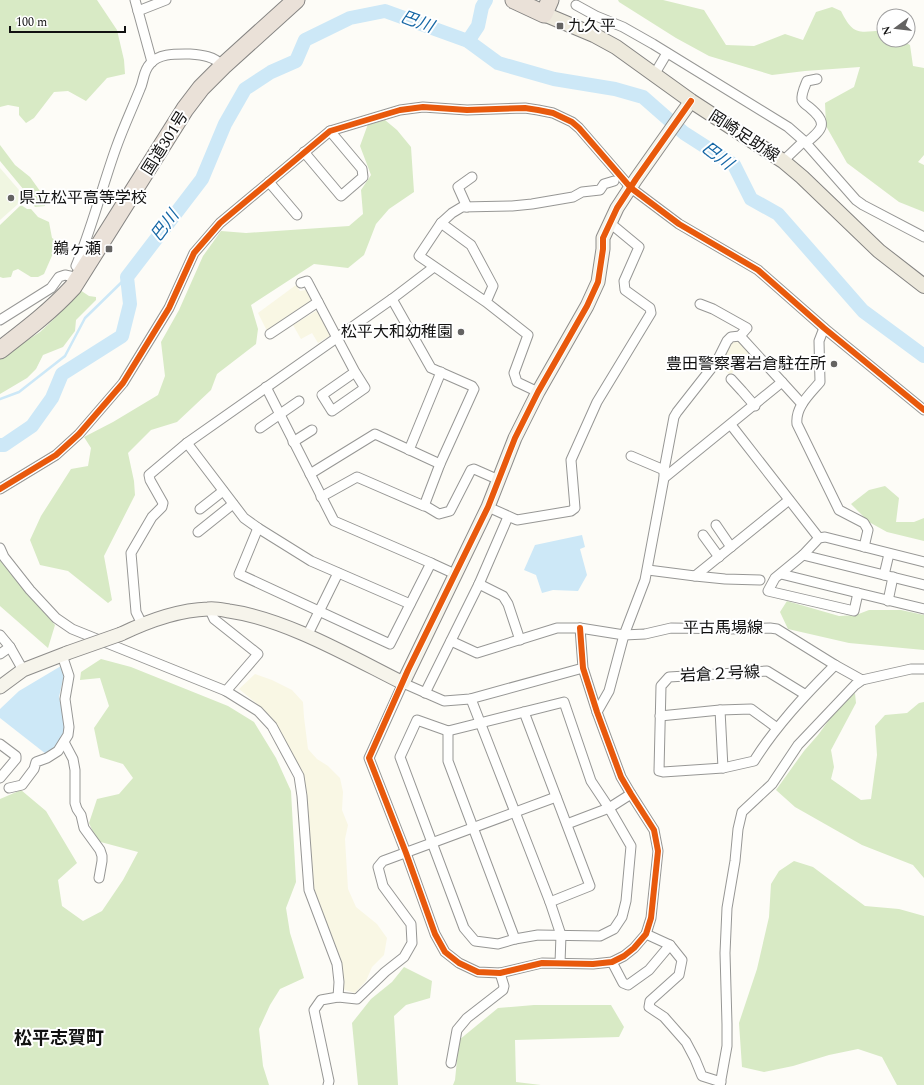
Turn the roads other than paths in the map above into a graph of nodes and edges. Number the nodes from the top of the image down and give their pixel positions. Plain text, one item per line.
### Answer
1 (135, 0) edge
2 (166, 0) edge
3 (296, 0) edge
4 (514, 0) edge
5 (576, 5) dead end
6 (547, 7) edge
7 (138, 11) junction
8 (667, 53) junction
9 (152, 62) junction
10 (222, 66) junction
11 (654, 75) junction
12 (816, 79) dead end
13 (687, 106) junction
14 (330, 131) junction
15 (805, 142) junction
16 (304, 152) junction
17 (783, 161) junction
18 (472, 177) dead end
19 (614, 181) dead end
20 (268, 182) junction
21 (633, 184) junction
22 (467, 207) junction
23 (297, 216) dead end
24 (441, 223) junction
25 (610, 223) junction
26 (924, 238) edge
27 (434, 267) junction
28 (81, 274) junction
29 (301, 283) dead end
30 (924, 286) edge
31 (392, 299) junction
32 (318, 302) junction
33 (486, 302) junction
34 (700, 304) dead end
35 (0, 320) edge
36 (824, 328) junction
37 (270, 334) dead end
38 (740, 336) junction
39 (337, 337) junction
40 (0, 350) edge
41 (354, 372) junction
42 (441, 372) junction
43 (731, 379) dead end
44 (782, 382) junction
45 (266, 387) junction
46 (538, 392) junction
47 (300, 401) dead end
48 (802, 404) junction
49 (755, 406) junction
50 (924, 410) edge
51 (280, 415) junction
52 (731, 425) junction
53 (260, 428) dead end
54 (312, 430) dead end
55 (294, 442) junction
56 (186, 443) junction
57 (409, 450) junction
58 (631, 456) dead end
59 (440, 464) junction
60 (310, 474) junction
61 (664, 474) junction
62 (499, 480) junction
63 (0, 490) edge
64 (223, 491) junction
65 (321, 497) junction
66 (789, 500) junction
67 (233, 504) junction
68 (424, 505) junction
69 (488, 507) junction
70 (200, 509) dead end
71 (508, 517) junction
72 (716, 525) dead end
73 (258, 528) junction
74 (198, 532) dead end
75 (703, 535) dead end
76 (819, 538) junction
77 (731, 547) junction
78 (864, 547) junction
79 (0, 548) edge
80 (889, 554) junction
81 (803, 556) junction
82 (719, 557) junction
83 (924, 562) edge
84 (431, 563) junction
85 (648, 570) junction
86 (338, 573) junction
87 (455, 574) junction
88 (782, 574) junction
89 (695, 576) junction
90 (888, 576) junction
91 (760, 580) dead end
92 (479, 584) junction
93 (924, 585) edge
94 (858, 592) junction
95 (888, 600) junction
96 (410, 604) junction
97 (209, 608) junction
98 (924, 609) edge
99 (320, 611) junction
100 (142, 624) junction
101 (580, 628) junction
102 (0, 635) edge
103 (624, 635) junction
104 (307, 636) junction
105 (520, 640) junction
106 (451, 641) junction
107 (10, 647) junction
108 (0, 654) edge
109 (65, 654) junction
110 (835, 665) junction
111 (583, 668) junction
112 (924, 669) edge
113 (23, 670) junction
114 (862, 680) junction
115 (403, 683) junction
116 (0, 687) edge
117 (226, 691) junction
118 (425, 693) junction
119 (806, 695) junction
120 (471, 699) junction
121 (720, 710) junction
122 (524, 712) junction
123 (597, 712) junction
124 (660, 716) junction
125 (481, 723) junction
126 (777, 728) junction
127 (448, 730) junction
128 (64, 742) junction
129 (0, 744) edge
130 (723, 768) junction
131 (0, 778) edge
132 (9, 788) dead end
133 (631, 794) junction
134 (556, 797) junction
135 (609, 808) junction
136 (515, 812) junction
137 (567, 824) junction
138 (473, 828) junction
139 (433, 843) junction
140 (406, 853) junction
141 (99, 878) dead end
142 (550, 902) junction
143 (646, 934) junction
144 (561, 935) junction
145 (515, 939) junction
146 (670, 945) junction
147 (612, 962) junction
148 (560, 963) junction
149 (500, 973) junction
150 (338, 997) junction
151 (451, 1063) dead end
152 (721, 1084) edge
153 (328, 1085) edge

1 - 7 street
2 - 7 street
3 - 10 highway, 国道301号
4 - 6 highway
5 - 8 street
6 - 11 main road, 岡崎足助線
7 - 9 street
8 - 11 street
8 - 15 street
9 - 10 street
9 - 28 street
10 - 28 highway, 国道301号
11 - 13 main road, 岡崎足助線
12 - 15 street
13 - 17 main road, 岡崎足助線
13 - 21 street
14 - 16 street
14 - 16 street
14 - 21 street
15 - 17 street
15 - 26 street
16 - 20 street
17 - 30 main road, 岡崎足助線
18 - 22 street
19 - 22 street
20 - 23 street
20 - 63 street
21 - 25 street
21 - 36 street
22 - 24 street
24 - 27 street
24 - 33 street
25 - 46 street
25 - 71 street
27 - 31 street
27 - 33 street
28 - 35 street
28 - 40 highway, 国道301号
29 - 32 street
31 - 39 street
31 - 42 street
32 - 37 street
32 - 39 street
33 - 46 street
34 - 38 street
36 - 48 street
36 - 50 street
38 - 44 street
38 - 61 street
39 - 41 street
39 - 45 street
41 - 41 street
42 - 57 street
42 - 59 street
43 - 49 street
44 - 48 street
44 - 49 street
45 - 51 street
45 - 56 street
46 - 62 street
47 - 51 street
48 - 78 street
49 - 52 street
51 - 53 street
51 - 55 street
52 - 61 street
52 - 66 street
54 - 55 street
55 - 60 street
56 - 64 street
56 - 100 street
57 - 59 street
57 - 60 street
58 - 61 street
59 - 68 street
60 - 65 street
61 - 85 street
62 - 68 street
62 - 69 street
64 - 67 street
64 - 70 street
65 - 68 street
65 - 84 street
66 - 76 street
66 - 77 street
67 - 73 street
67 - 74 street
69 - 71 street
69 - 87 street
71 - 92 street
72 - 77 street
73 - 86 street
73 - 99 street
75 - 82 street
76 - 78 street
76 - 81 street
77 - 82 street
78 - 80 street
79 - 117 street
80 - 83 street
80 - 90 street
81 - 88 street
81 - 90 street
82 - 89 street
84 - 87 street
84 - 96 street
85 - 89 street
85 - 103 street
86 - 96 street
86 - 99 street
87 - 115 street
88 - 94 street
88 - 94 street
89 - 91 street
90 - 93 street
90 - 95 street
92 - 105 street
92 - 106 street
94 - 95 street
95 - 98 street
96 - 99 street
97 - 100 street
97 - 104 street
97 - 117 street
99 - 104 street
100 - 109 street, bridge
101 - 103 street, 平古馬場線
101 - 105 street, 平古馬場線
101 - 111 street
102 - 107 street
103 - 110 street, 平古馬場線
103 - 123 street
104 - 115 street
105 - 106 street, 平古馬場線
106 - 118 street
107 - 108 street
107 - 113 street
109 - 113 street
109 - 128 street
110 - 114 street, 平古馬場線
110 - 119 street
111 - 120 street
111 - 123 street
112 - 114 street
113 - 116 street
114 - 152 street
115 - 118 street
115 - 140 street
117 - 150 street
118 - 120 street
119 - 124 street, 岩倉２号線
119 - 126 street
120 - 125 street
121 - 124 street
121 - 126 street
121 - 130 street
122 - 125 street
122 - 134 street
122 - 135 street
123 - 133 street
124 - 130 street, 岩倉２号線
125 - 127 street
125 - 136 street
126 - 130 street
127 - 138 street
127 - 139 street
128 - 132 street
128 - 141 street
129 - 131 street
133 - 135 street
133 - 143 street
134 - 136 street
134 - 137 street
135 - 137 street
135 - 144 street
136 - 138 street
136 - 142 street
137 - 142 street
138 - 139 street
138 - 145 street
139 - 140 street
139 - 145 street
140 - 149 street
140 - 150 street
142 - 144 street
143 - 146 street
143 - 147 street
144 - 145 street
144 - 148 street
146 - 147 street
146 - 152 street
147 - 148 street
148 - 149 street
149 - 151 street
150 - 153 street

